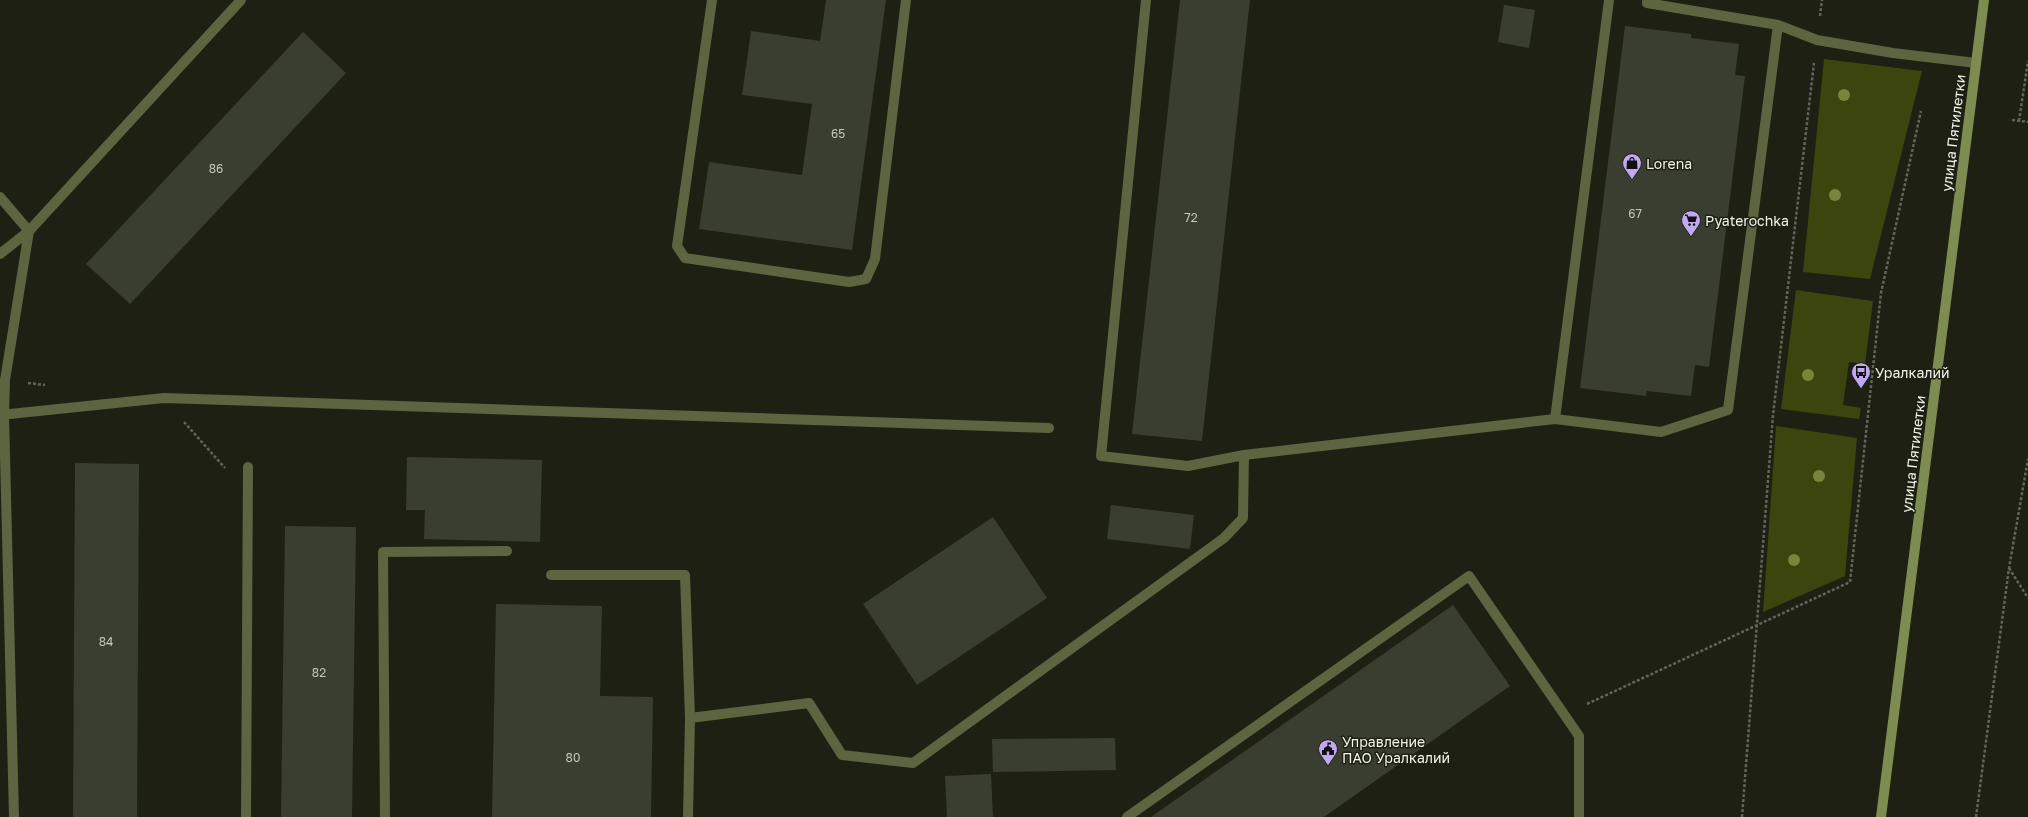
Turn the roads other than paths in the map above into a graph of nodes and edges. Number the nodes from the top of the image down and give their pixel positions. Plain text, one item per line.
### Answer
1 (241, 0) edge
2 (712, 0) edge
3 (906, 0) edge
4 (1146, 0) edge
5 (1609, 0) edge
6 (1647, 0) edge
7 (1984, 0) edge
8 (1778, 25) junction
9 (1976, 63) junction
10 (0, 196) edge
11 (30, 231) junction
12 (0, 254) edge
13 (2, 415) edge
14 (1555, 419) junction
15 (1049, 428) dead end
16 (1244, 455) junction
17 (248, 467) road end
18 (507, 551) dead end
19 (551, 575) dead end
20 (690, 718) junction
21 (14, 817) edge
22 (246, 817) edge
23 (385, 817) edge
24 (688, 817) edge
25 (1127, 817) edge
26 (1579, 817) edge
27 (1881, 817) edge

1 - 11 lane
2 - 3 lane
4 - 16 lane
5 - 14 lane
6 - 8 lane
7 - 9 main road, улица Пятилетки
8 - 9 lane
8 - 14 lane
9 - 27 main road, улица Пятилетки
10 - 11 lane
11 - 12 lane
11 - 13 lane
13 - 15 lane
13 - 21 lane
14 - 16 lane
16 - 20 lane
17 - 22 lane
18 - 23 lane
19 - 20 lane
20 - 24 lane
25 - 26 lane

